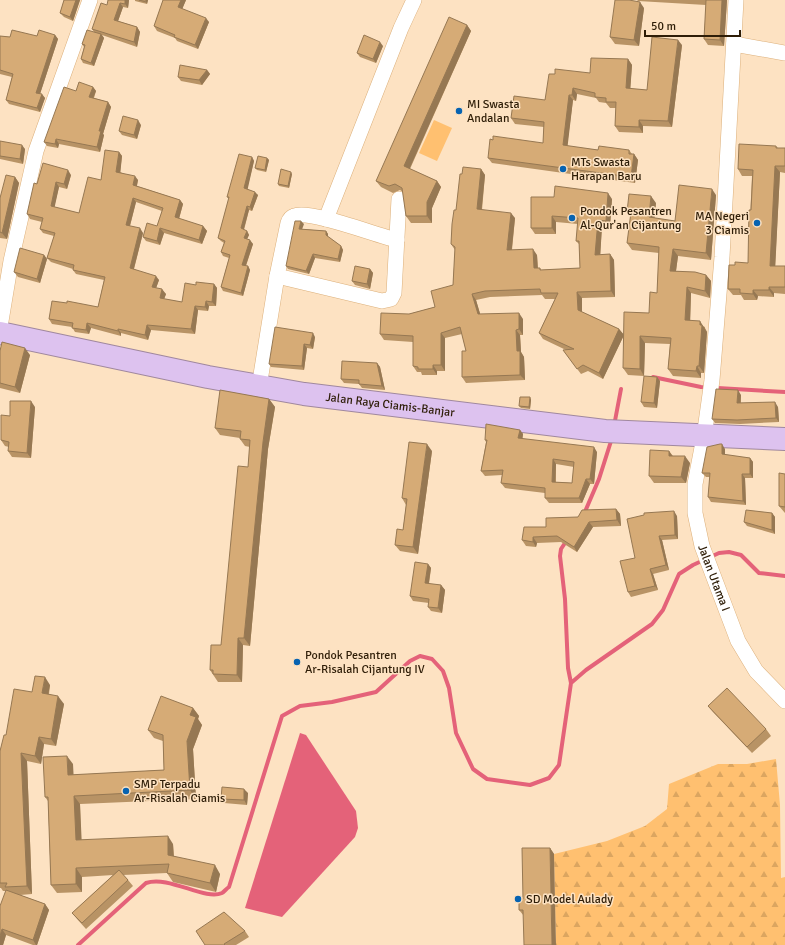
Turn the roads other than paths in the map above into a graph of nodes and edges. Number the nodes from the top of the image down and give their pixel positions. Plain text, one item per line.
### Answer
1 (90, 0) edge
2 (414, 0) edge
3 (736, 0) edge
4 (734, 44) junction
5 (785, 53) edge
6 (399, 199) dead end
7 (326, 219) junction
8 (397, 240) junction
9 (276, 276) junction
10 (0, 327) edge
11 (0, 333) edge
12 (259, 387) junction
13 (704, 437) junction
14 (785, 439) edge
15 (785, 701) edge

1 - 10 street
2 - 7 street
3 - 4 street, Jalan Utama I
4 - 5 street
4 - 13 street, Jalan Utama I
6 - 8 street
7 - 8 street
7 - 9 street
8 - 9 street
9 - 12 street
11 - 12 highway, Jalan Raya Ciamis-Banjar
12 - 13 highway, Jalan Raya Ciamis-Banjar
13 - 14 highway, Jalan Raya Ciamis-Banjar
13 - 15 street, Jalan Utama I

